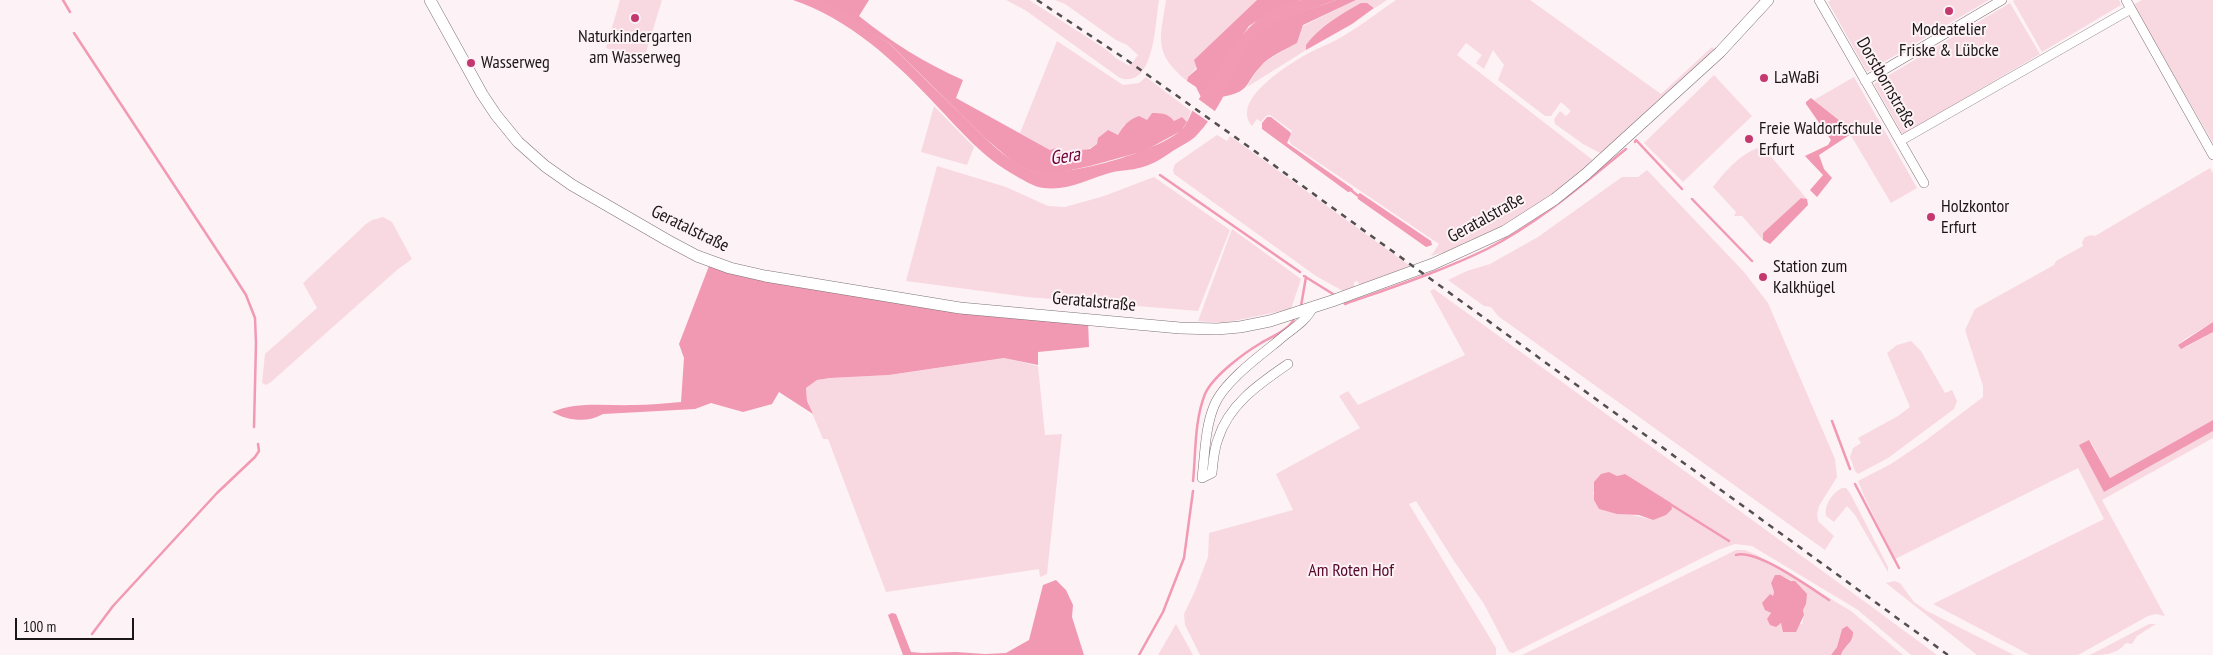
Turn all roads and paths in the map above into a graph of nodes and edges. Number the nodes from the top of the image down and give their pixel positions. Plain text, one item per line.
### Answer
1 (430, 0) edge
2 (1768, 0) edge
3 (2002, 0) edge
4 (2126, 0) edge
5 (1823, 1) edge
6 (2130, 9) junction
7 (1866, 81) junction
8 (1900, 141) junction
9 (2213, 155) edge
10 (1924, 183) dead end
11 (1313, 307) junction
12 (1288, 364) dead end

1 - 11 street, Geratalstraße
2 - 11 street, Geratalstraße
3 - 7 street
4 - 6 street
5 - 7 street, Dorstbornstraße
6 - 8 street
6 - 9 street
7 - 8 street, Dorstbornstraße
8 - 10 street, Dorstbornstraße
11 - 12 street

